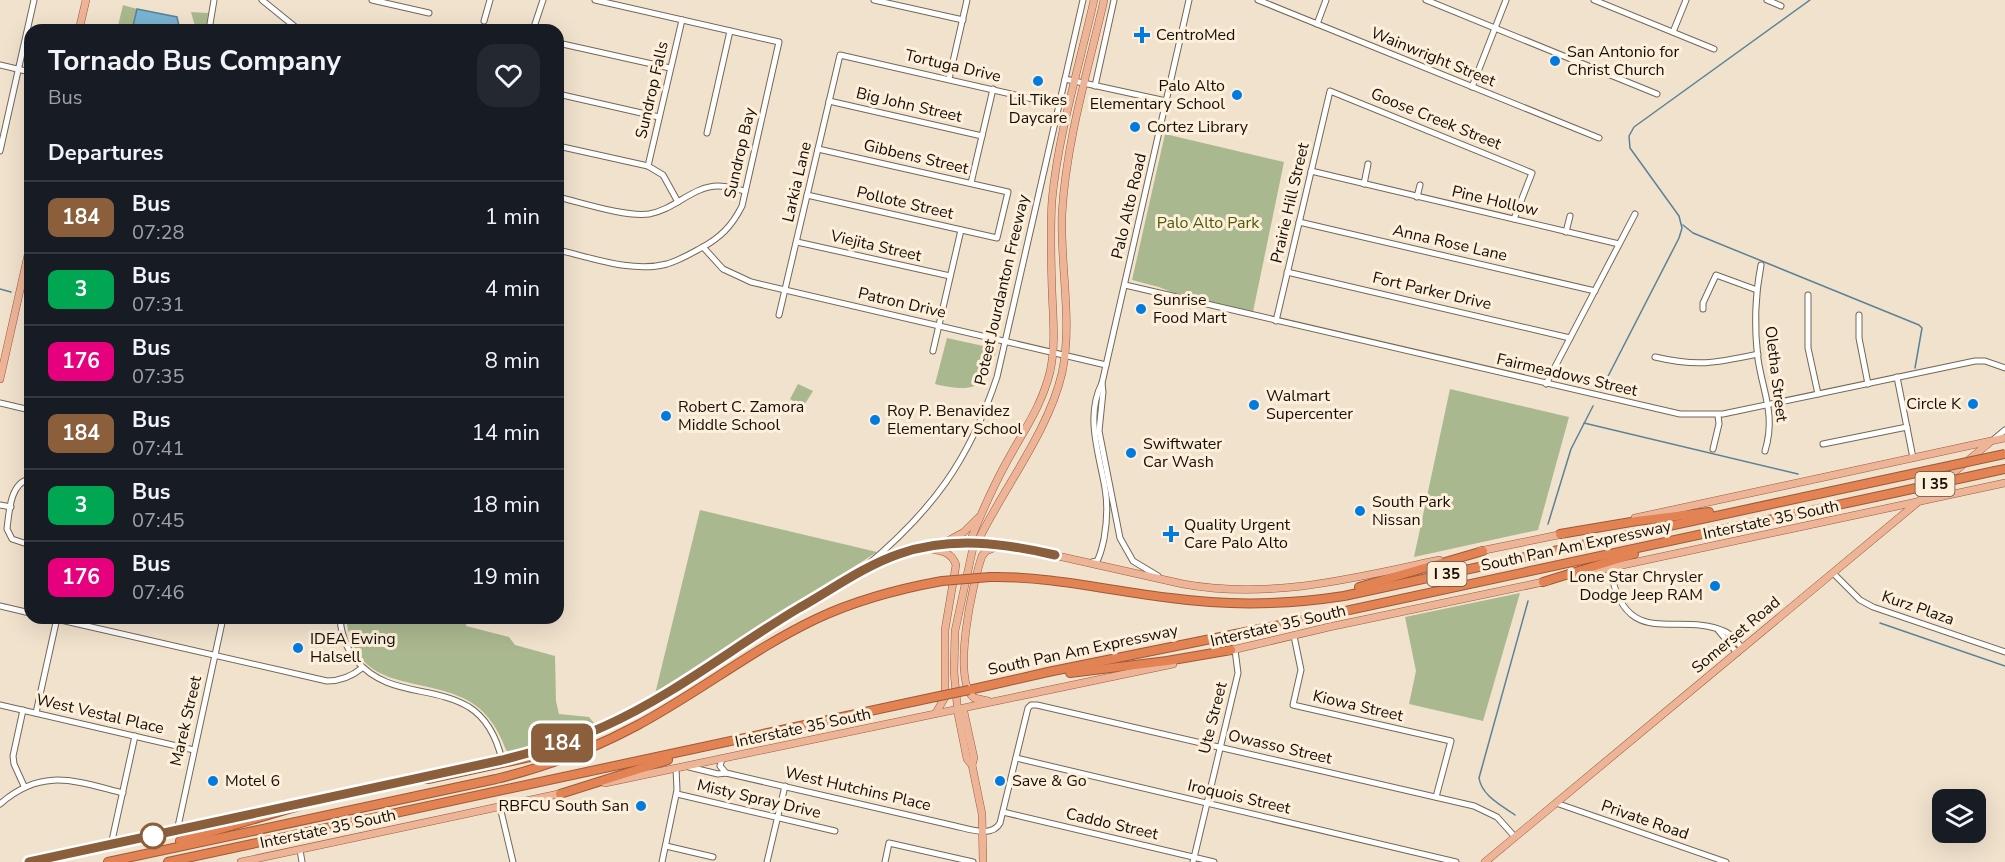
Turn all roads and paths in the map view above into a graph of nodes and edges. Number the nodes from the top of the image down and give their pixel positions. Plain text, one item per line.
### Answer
1 (34, 0) edge
2 (86, 0) edge
3 (214, 0) edge
4 (262, 0) edge
5 (372, 0) edge
6 (490, 0) edge
7 (543, 0) edge
8 (595, 0) edge
9 (874, 0) edge
10 (909, 0) edge
11 (967, 0) edge
12 (1083, 0) edge
13 (1094, 0) edge
14 (1104, 0) edge
15 (1114, 0) edge
16 (1189, 0) edge
17 (1258, 0) edge
18 (1326, 0) edge
19 (1426, 0) edge
20 (1506, 0) edge
21 (1594, 0) edge
22 (1686, 0) edge
23 (1767, 0) edge
24 (392, 2) edge
25 (1781, 6) dead end
26 (908, 8) junction
27 (429, 13) dead end
28 (682, 20) junction
29 (963, 20) junction
30 (484, 21) dead end
31 (29, 24) edge
32 (80, 24) edge
33 (210, 24) edge
34 (292, 24) edge
35 (535, 24) edge
36 (1317, 24) junction
37 (1495, 28) junction
38 (730, 31) junction
39 (1673, 32) junction
40 (564, 44) edge
41 (24, 46) edge
42 (1714, 48) dead end
43 (840, 55) joint
44 (0, 65) edge
45 (670, 68) junction
46 (19, 69) junction
47 (24, 70) edge
48 (949, 79) junction
49 (1065, 79) junction
50 (1076, 81) junction
51 (1085, 84) junction
52 (1095, 86) junction
53 (1472, 87) junction
54 (993, 89) junction
55 (1330, 91) joint
56 (1657, 94) dead end
57 (564, 95) edge
58 (829, 101) junction
59 (1166, 101) junction
60 (1059, 105) junction
61 (659, 117) junction
62 (707, 133) dead end
63 (982, 136) junction
64 (1599, 138) dead end
65 (564, 147) edge
66 (818, 148) junction
67 (0, 151) edge
68 (1368, 165) dead end
69 (648, 166) junction
70 (1311, 171) junction
71 (971, 183) junction
72 (1364, 184) junction
73 (1420, 185) dead end
74 (745, 191) junction
75 (807, 195) junction
76 (1417, 197) junction
77 (564, 198) edge
78 (678, 202) junction
79 (1635, 214) dead end
80 (1570, 216) dead end
81 (1514, 219) junction
82 (1299, 222) junction
83 (961, 230) junction
84 (1566, 231) junction
85 (997, 238) joint
86 (797, 242) junction
87 (1619, 244) junction
88 (703, 247) junction
89 (564, 251) edge
90 (1761, 265) dead end
91 (1287, 272) junction
92 (24, 273) edge
93 (950, 276) junction
94 (1125, 285) junction
95 (784, 290) junction
96 (1757, 290) junction
97 (1595, 291) junction
98 (1808, 295) dead end
99 (1703, 309) dead end
100 (779, 315) dead end
101 (1859, 315) dead end
102 (1276, 321) junction
103 (939, 326) junction
104 (1570, 338) junction
105 (1005, 342) junction
106 (933, 351) dead end
107 (1053, 353) junction
108 (1758, 354) junction
109 (1064, 355) junction
110 (1655, 357) dead end
111 (1106, 365) junction
112 (2005, 368) edge
113 (1897, 377) junction
114 (0, 379) edge
115 (1102, 383) junction
116 (1546, 384) junction
117 (1868, 384) junction
118 (1818, 394) junction
119 (0, 404) edge
120 (1768, 406) junction
121 (24, 409) edge
122 (1718, 415) junction
123 (1907, 427) junction
124 (2005, 430) edge
125 (2005, 438) edge
126 (1991, 441) junction
127 (1823, 444) dead end
128 (1713, 449) dead end
129 (1765, 451) dead end
130 (2005, 454) edge
131 (1913, 458) junction
132 (2005, 469) edge
133 (24, 480) edge
134 (2005, 483) edge
135 (1917, 502) junction
136 (0, 505) edge
137 (11, 507) junction
138 (1752, 508) junction
139 (980, 516) junction
140 (986, 524) junction
141 (1560, 534) junction
142 (1707, 534) junction
143 (974, 543) junction
144 (24, 544) edge
145 (1000, 544) junction
146 (939, 545) junction
147 (926, 547) junction
148 (1483, 550) junction
149 (1090, 563) junction
150 (1610, 568) junction
151 (1833, 573) junction
152 (852, 577) junction
153 (1165, 579) junction
154 (1543, 582) junction
155 (1255, 604) junction
156 (0, 606) edge
157 (24, 612) edge
158 (55, 624) edge
159 (81, 624) edge
160 (222, 624) edge
161 (341, 624) edge
162 (1294, 636) junction
163 (1233, 650) junction
164 (1739, 651) junction
165 (2005, 652) edge
166 (215, 656) junction
167 (362, 668) junction
168 (969, 690) junction
169 (993, 702) junction
170 (0, 705) edge
171 (977, 705) junction
172 (959, 709) junction
173 (23, 710) junction
174 (939, 712) junction
175 (36, 713) junction
176 (963, 722) junction
177 (628, 730) junction
178 (135, 736) junction
179 (720, 744) junction
180 (1219, 747) junction
181 (194, 750) junction
182 (1016, 758) junction
183 (722, 759) junction
184 (502, 760) junction
185 (687, 766) junction
186 (676, 768) junction
187 (726, 773) junction
188 (418, 779) junction
189 (24, 786) junction
190 (785, 786) junction
191 (123, 793) junction
192 (560, 794) junction
193 (677, 794) junction
194 (1436, 796) junction
195 (309, 803) junction
196 (1207, 803) junction
197 (1556, 803) junction
198 (0, 804) edge
199 (500, 807) junction
200 (1003, 813) junction
201 (777, 817) junction
202 (177, 831) junction
203 (835, 831) dead end
204 (982, 832) junction
205 (1515, 837) junction
206 (111, 845) junction
207 (666, 846) junction
208 (300, 850) junction
209 (713, 857) dead end
210 (1194, 860) edge
211 (29, 862) edge
212 (99, 862) edge
213 (108, 862) edge
214 (168, 862) edge
215 (241, 862) edge
216 (302, 862) edge
217 (513, 862) edge
218 (662, 862) edge
219 (767, 862) edge
220 (885, 862) edge
221 (973, 862) edge
222 (983, 862) edge
223 (1214, 862) edge
224 (1456, 862) edge
225 (1485, 862) edge
226 (1726, 862) edge

1 - 31 street
2 - 32 main road
3 - 33 street
4 - 34 street
5 - 24 street
6 - 30 street
7 - 35 street
8 - 28 street
9 - 26 street
10 - 26 street
11 - 29 street
12 - 49 street, Poteet Jourdanton Freeway
13 - 50 main road, Poteet Jourdanton Freeway
14 - 51 main road, Poteet Jourdanton Freeway
15 - 52 street
16 - 59 street, Palo Alto Road
17 - 36 street, Wainwright Street
18 - 36 street
19 - 37 street
20 - 37 street
21 - 39 street
22 - 39 street
23 - 25 street
24 - 27 street
26 - 29 street
28 - 38 street
28 - 45 street, Sundrop Falls
29 - 48 street
36 - 53 street, Wainwright Street
37 - 53 street
37 - 56 street
38 - 62 street
38 - 74 street, Sundrop Bay
39 - 42 street
40 - 45 street
41 - 46 street
43 - 48 street, Tortuga Drive
43 - 58 street, Larkia Lane
44 - 46 street
45 - 61 street, Sundrop Falls
46 - 47 street
46 - 67 street
48 - 54 street, Tortuga Drive
49 - 50 street
49 - 60 street, Poteet Jourdanton Freeway
50 - 51 street
50 - 107 main road, Poteet Jourdanton Freeway
51 - 52 street
51 - 109 main road, Poteet Jourdanton Freeway
52 - 59 street
53 - 64 street, Wainwright Street
54 - 60 street, Tortuga Drive
54 - 63 street
55 - 70 street, Prairie Hill Street
55 - 81 street, Goose Creek Street
57 - 61 street
58 - 63 street, Big John Street
58 - 66 street, Larkia Lane
59 - 94 street, Palo Alto Road
60 - 105 street, Poteet Jourdanton Freeway
61 - 69 street, Sundrop Falls
63 - 71 street
65 - 69 street
66 - 71 street, Gibbens Street
66 - 75 street, Larkia Lane
68 - 72 street
69 - 78 street
70 - 72 street, Pine Hollow
70 - 82 street, Prairie Hill Street
71 - 85 street, Gibbens Street
72 - 76 street, Pine Hollow
73 - 76 street
74 - 78 street
74 - 88 street, Sundrop Bay
75 - 83 street, Pollote Street
75 - 86 street, Larkia Lane
76 - 81 street, Pine Hollow
77 - 78 street
79 - 87 street
80 - 84 street
81 - 84 street, Pine Hollow
82 - 91 street, Prairie Hill Street
82 - 97 street, Anna Rose Lane
83 - 85 street, Pollote Street
83 - 93 street
84 - 87 street, Pine Hollow
86 - 93 street, Viejita Street
86 - 95 street, Larkia Lane
87 - 97 street
88 - 89 street, Sundrop Bay
88 - 95 street, Patron Drive
90 - 96 street, Oletha Street
91 - 102 street, Prairie Hill Street
91 - 104 street, Fort Parker Drive
92 - 114 main road
93 - 103 street
94 - 102 street, Fairmeadows Street
94 - 111 street, Palo Alto Road
95 - 100 street, Larkia Lane
95 - 103 street, Patron Drive
96 - 99 street
96 - 108 street, Oletha Street
97 - 104 street
98 - 118 street
101 - 117 street
102 - 116 street, Fairmeadows Street
103 - 105 street, Patron Drive
103 - 106 street
104 - 116 street
105 - 107 street, Patron Drive
105 - 152 street, Poteet Jourdanton Freeway
107 - 109 street, Patron Drive
107 - 139 main road, Poteet Jourdanton Freeway
108 - 110 street
108 - 120 street, Oletha Street
109 - 111 street, Patron Drive
109 - 140 main road, Poteet Jourdanton Freeway
111 - 115 street, Palo Alto Road
112 - 113 street, Fairmeadows Street
113 - 117 street, Fairmeadows Street
113 - 123 street
115 - 149 street, Palo Alto Road
115 - 153 street, Palo Alto Road
116 - 122 street, Fairmeadows Street
117 - 118 street, Fairmeadows Street
118 - 120 street, Fairmeadows Street
119 - 121 street
120 - 122 street, Fairmeadows Street
120 - 129 street, Oletha Street
122 - 128 street
123 - 127 street
123 - 131 street
124 - 126 street, Somerset Road
125 - 126 main road, Interstate 35 South
126 - 131 main road, Interstate 35 South
126 - 135 main road, Somerset Road
130 - 138 highway, South Pan Am Expressway / I 35, bridge
131 - 141 main road, Interstate 35 South
132 - 142 highway, South Pan Am Expressway / I 35, bridge
133 - 137 street
134 - 135 main road, Interstate 35 South
135 - 150 main road, Interstate 35 South
135 - 151 main road, Somerset Road
136 - 137 street
137 - 144 street
138 - 141 highway
138 - 155 highway, South Pan Am Expressway / I 35
139 - 143 main road, Poteet Jourdanton Freeway
139 - 146 main road
140 - 143 main road, Poteet Jourdanton Freeway
140 - 145 main road
141 - 148 main road, Interstate 35 South
142 - 154 highway
142 - 168 highway, South Pan Am Expressway / I 35
143 - 145 main road, Interstate 35 South
143 - 146 main road, Interstate 35 South
143 - 172 main road, Poteet Jourdanton Freeway
145 - 149 main road, Interstate 35 South
145 - 169 main road
146 - 147 main road, Interstate 35 South
147 - 152 main road, Interstate 35 South
147 - 174 main road
148 - 153 main road, Interstate 35 South
148 - 155 highway
149 - 153 main road, Interstate 35 South
150 - 154 main road, Interstate 35 South
150 - 164 street
151 - 164 main road, Somerset Road
151 - 165 street, Kurz Plaza
152 - 184 main road, Interstate 35 South
154 - 162 main road, Interstate 35 South
155 - 177 highway, South Pan Am Expressway / I 35, bridge
156 - 157 street
158 - 175 street
159 - 166 street
160 - 166 street, Marek Street
161 - 167 street
162 - 163 main road, Interstate 35 South
162 - 194 street, Kiowa Street
163 - 168 highway
163 - 169 main road, Interstate 35 South
163 - 180 street, Ute Street
164 - 197 main road, Somerset Road
166 - 167 street
166 - 181 street, Marek Street
167 - 184 street
168 - 179 highway, South Pan Am Expressway / I 35, bridge
169 - 171 main road, Interstate 35 South
170 - 173 street, West Vestal Place
171 - 172 main road, Interstate 35 South
171 - 176 main road
172 - 174 main road, Interstate 35 South
172 - 176 main road, Poteet Jourdanton Freeway
173 - 175 street, West Vestal Place
173 - 189 street
174 - 176 main road
174 - 183 main road, Interstate 35 South
175 - 178 street, West Vestal Place
176 - 204 main road, Poteet Jourdanton Freeway
177 - 188 highway
177 - 213 highway, I 35
178 - 181 street, West Vestal Place
178 - 191 street
179 - 192 highway
179 - 214 highway, South Pan Am Expressway / I 35
180 - 182 street, Owasso Street
180 - 194 street, Owasso Street
180 - 196 street, Ute Street
181 - 202 street, Marek Street
182 - 196 street, Iroquois Street
182 - 200 street
183 - 185 main road, Interstate 35 South
183 - 187 street
184 - 188 main road, Interstate 35 South
185 - 186 main road, Interstate 35 South
185 - 187 street, West Hutchins Place
186 - 192 main road, Interstate 35 South
186 - 193 street
187 - 190 street, West Hutchins Place
188 - 195 main road, Interstate 35 South
189 - 191 street
189 - 198 street
190 - 201 street
190 - 204 street, West Hutchins Place
191 - 206 street
192 - 199 main road, Interstate 35 South
193 - 201 street, Misty Spray Drive
193 - 207 street
194 - 205 street, Owasso Street
195 - 202 main road, Interstate 35 South
195 - 212 highway
196 - 210 street, Ute Street
196 - 224 street, Iroquois Street
197 - 205 main road, Somerset Road
197 - 226 street, Private Road
199 - 208 main road, Interstate 35 South
199 - 217 street
200 - 204 street
200 - 210 street, Caddo Street
201 - 203 street, Misty Spray Drive
201 - 219 street
202 - 206 main road, Interstate 35 South
204 - 222 main road
205 - 225 main road, Somerset Road
206 - 211 main road, Interstate 35 South
207 - 209 street
207 - 218 street
208 - 215 main road, Interstate 35 South
208 - 216 street
210 - 223 street, Caddo Street
220 - 221 street

